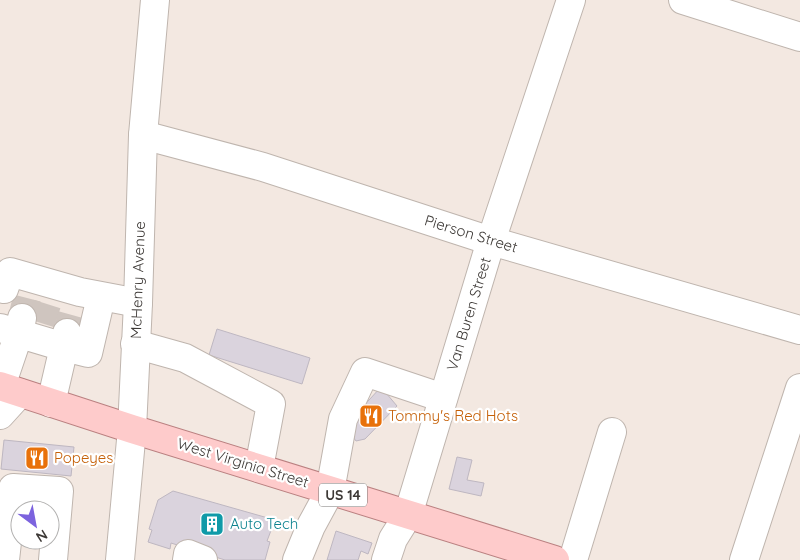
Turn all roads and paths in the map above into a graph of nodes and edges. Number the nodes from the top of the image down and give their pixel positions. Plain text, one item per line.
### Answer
1 (155, 0) edge
2 (571, 0) edge
3 (683, 0) edge
4 (800, 37) edge
5 (143, 135) junction
6 (491, 241) junction
7 (138, 304) junction
8 (28, 310) edge
9 (77, 317) junction
10 (800, 330) edge
11 (135, 344) junction
12 (7, 388) edge
13 (800, 388) edge
14 (443, 398) junction
15 (51, 403) junction
16 (0, 415) edge
17 (132, 429) junction
18 (612, 432) dead end
19 (259, 468) junction
20 (330, 490) junction
21 (408, 515) junction
22 (5, 560) edge
23 (53, 560) edge
24 (120, 560) edge
25 (187, 560) edge
26 (203, 560) edge
27 (297, 560) edge
28 (386, 560) edge
29 (555, 560) edge
30 (573, 560) edge
31 (744, 560) edge

1 - 5 street, McHenry Avenue
2 - 6 street, Van Buren Street
3 - 4 street
5 - 6 street, Pierson Street
5 - 7 street, McHenry Avenue
6 - 10 street, Pierson Street
6 - 14 street, Van Buren Street
7 - 9 street
7 - 11 street, McHenry Avenue
8 - 9 street
8 - 9 street
8 - 12 street
9 - 15 street
11 - 17 street, McHenry Avenue
11 - 19 street
12 - 15 main road, US 14
12 - 16 street
13 - 31 street
14 - 20 street
14 - 21 street, Van Buren Street
15 - 17 main road, US 14
17 - 19 main road, West Virginia Street / US 14
17 - 24 street, McHenry Avenue
18 - 30 street
19 - 20 main road, West Virginia Street / US 14
20 - 21 main road, West Virginia Street / US 14
20 - 27 street
21 - 28 street, Van Buren Street
21 - 29 main road, West Virginia Street / US 14
22 - 23 street
25 - 26 street

